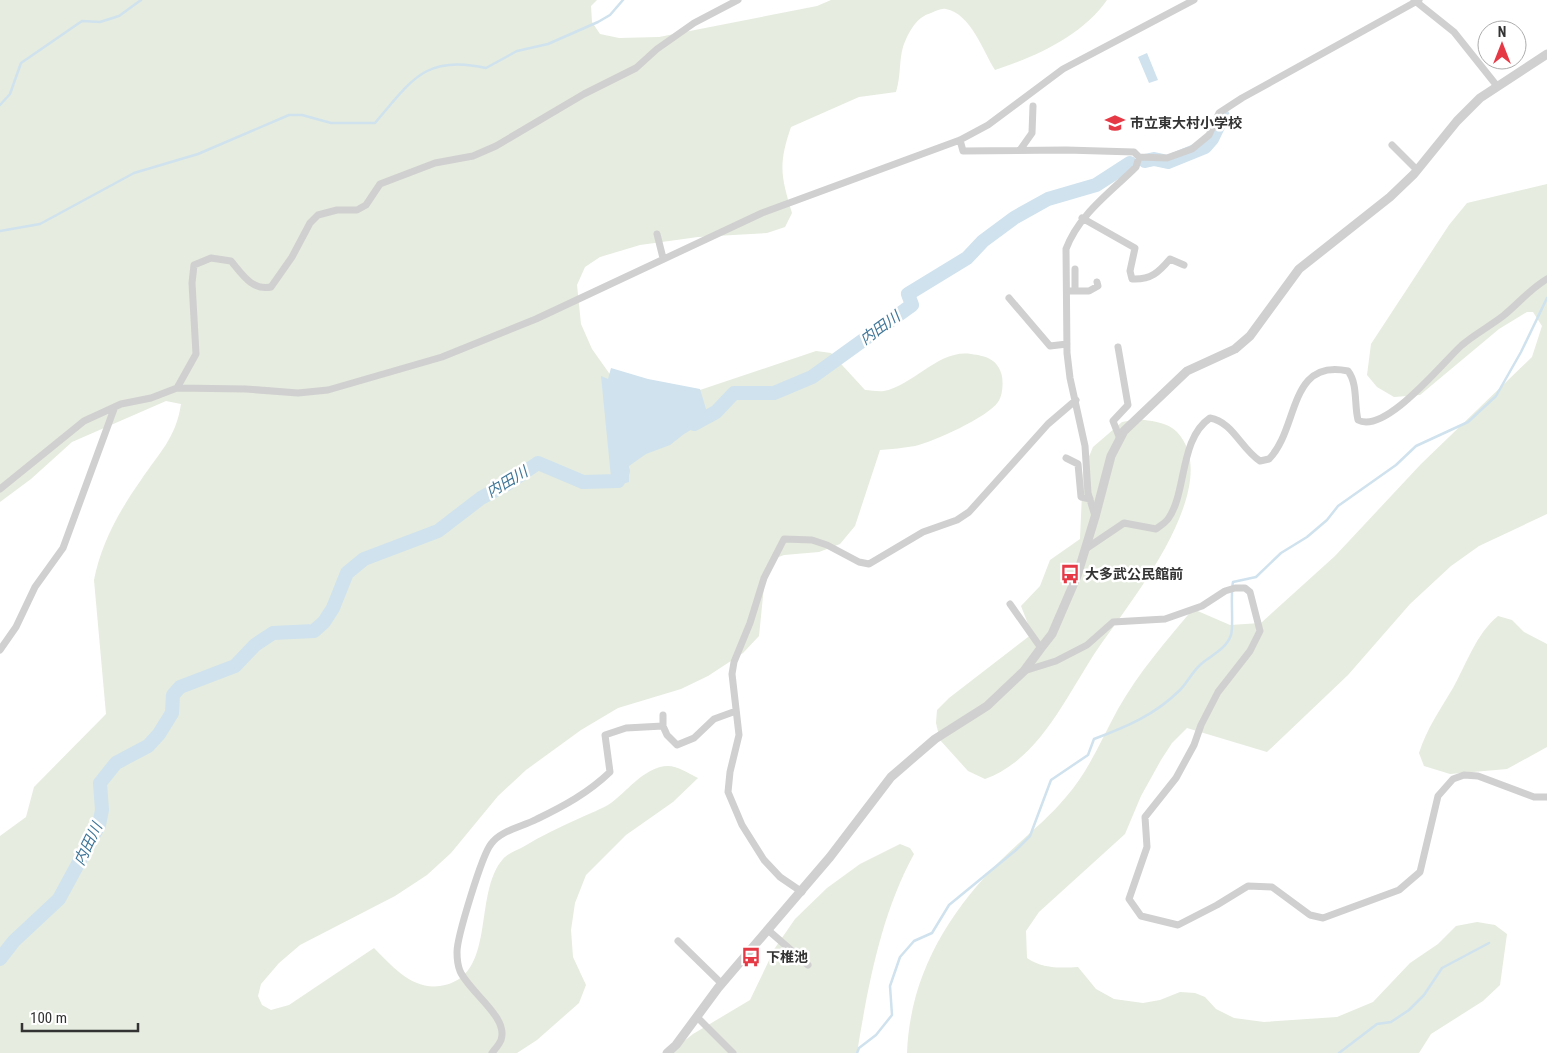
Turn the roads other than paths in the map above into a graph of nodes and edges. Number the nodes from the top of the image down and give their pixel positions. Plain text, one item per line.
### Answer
1 (738, 0) edge
2 (1194, 0) edge
3 (1416, 1) edge
4 (1547, 54) edge
5 (1496, 86) junction
6 (1033, 106) dead end
7 (960, 140) junction
8 (1392, 145) dead end
9 (1020, 150) junction
10 (1139, 157) junction
11 (1417, 170) junction
12 (1082, 218) junction
13 (657, 234) dead end
14 (663, 258) junction
15 (1184, 266) dead end
16 (1075, 269) dead end
17 (1547, 279) edge
18 (1097, 282) dead end
19 (1071, 291) junction
20 (1009, 298) dead end
21 (1068, 344) junction
22 (1118, 347) dead end
23 (177, 388) junction
24 (1076, 400) junction
25 (114, 409) junction
26 (1120, 439) junction
27 (1066, 458) dead end
28 (0, 490) edge
29 (1090, 499) junction
30 (1095, 517) junction
31 (1087, 548) junction
32 (1010, 604) dead end
33 (1042, 648) junction
34 (0, 650) edge
35 (1024, 670) junction
36 (736, 711) junction
37 (663, 715) dead end
38 (663, 726) junction
39 (1547, 797) edge
40 (802, 892) junction
41 (768, 930) junction
42 (678, 941) dead end
43 (808, 965) dead end
44 (722, 984) junction
45 (697, 1017) junction
46 (492, 1053) edge
47 (667, 1053) edge
48 (733, 1053) edge

1 - 23 street
2 - 7 street
3 - 5 street
3 - 10 street
4 - 5 street
5 - 11 street
6 - 9 street
7 - 9 street
7 - 14 street
8 - 11 street
9 - 10 street
10 - 12 street
11 - 26 street
12 - 15 street
12 - 19 street
13 - 14 street
14 - 23 street
16 - 19 street
17 - 31 street
18 - 19 street
19 - 21 street
20 - 21 street
21 - 24 street
22 - 26 street
23 - 25 street
24 - 29 street
24 - 36 street
25 - 28 street
25 - 34 street
26 - 30 street
27 - 29 street
29 - 30 street
30 - 31 street
31 - 33 street
32 - 33 street
33 - 35 street
35 - 39 street
35 - 40 street
36 - 38 street
36 - 40 street
37 - 38 street
38 - 46 street
40 - 41 street
41 - 43 street
41 - 44 street
42 - 44 street
44 - 45 street
45 - 47 street
45 - 48 street

